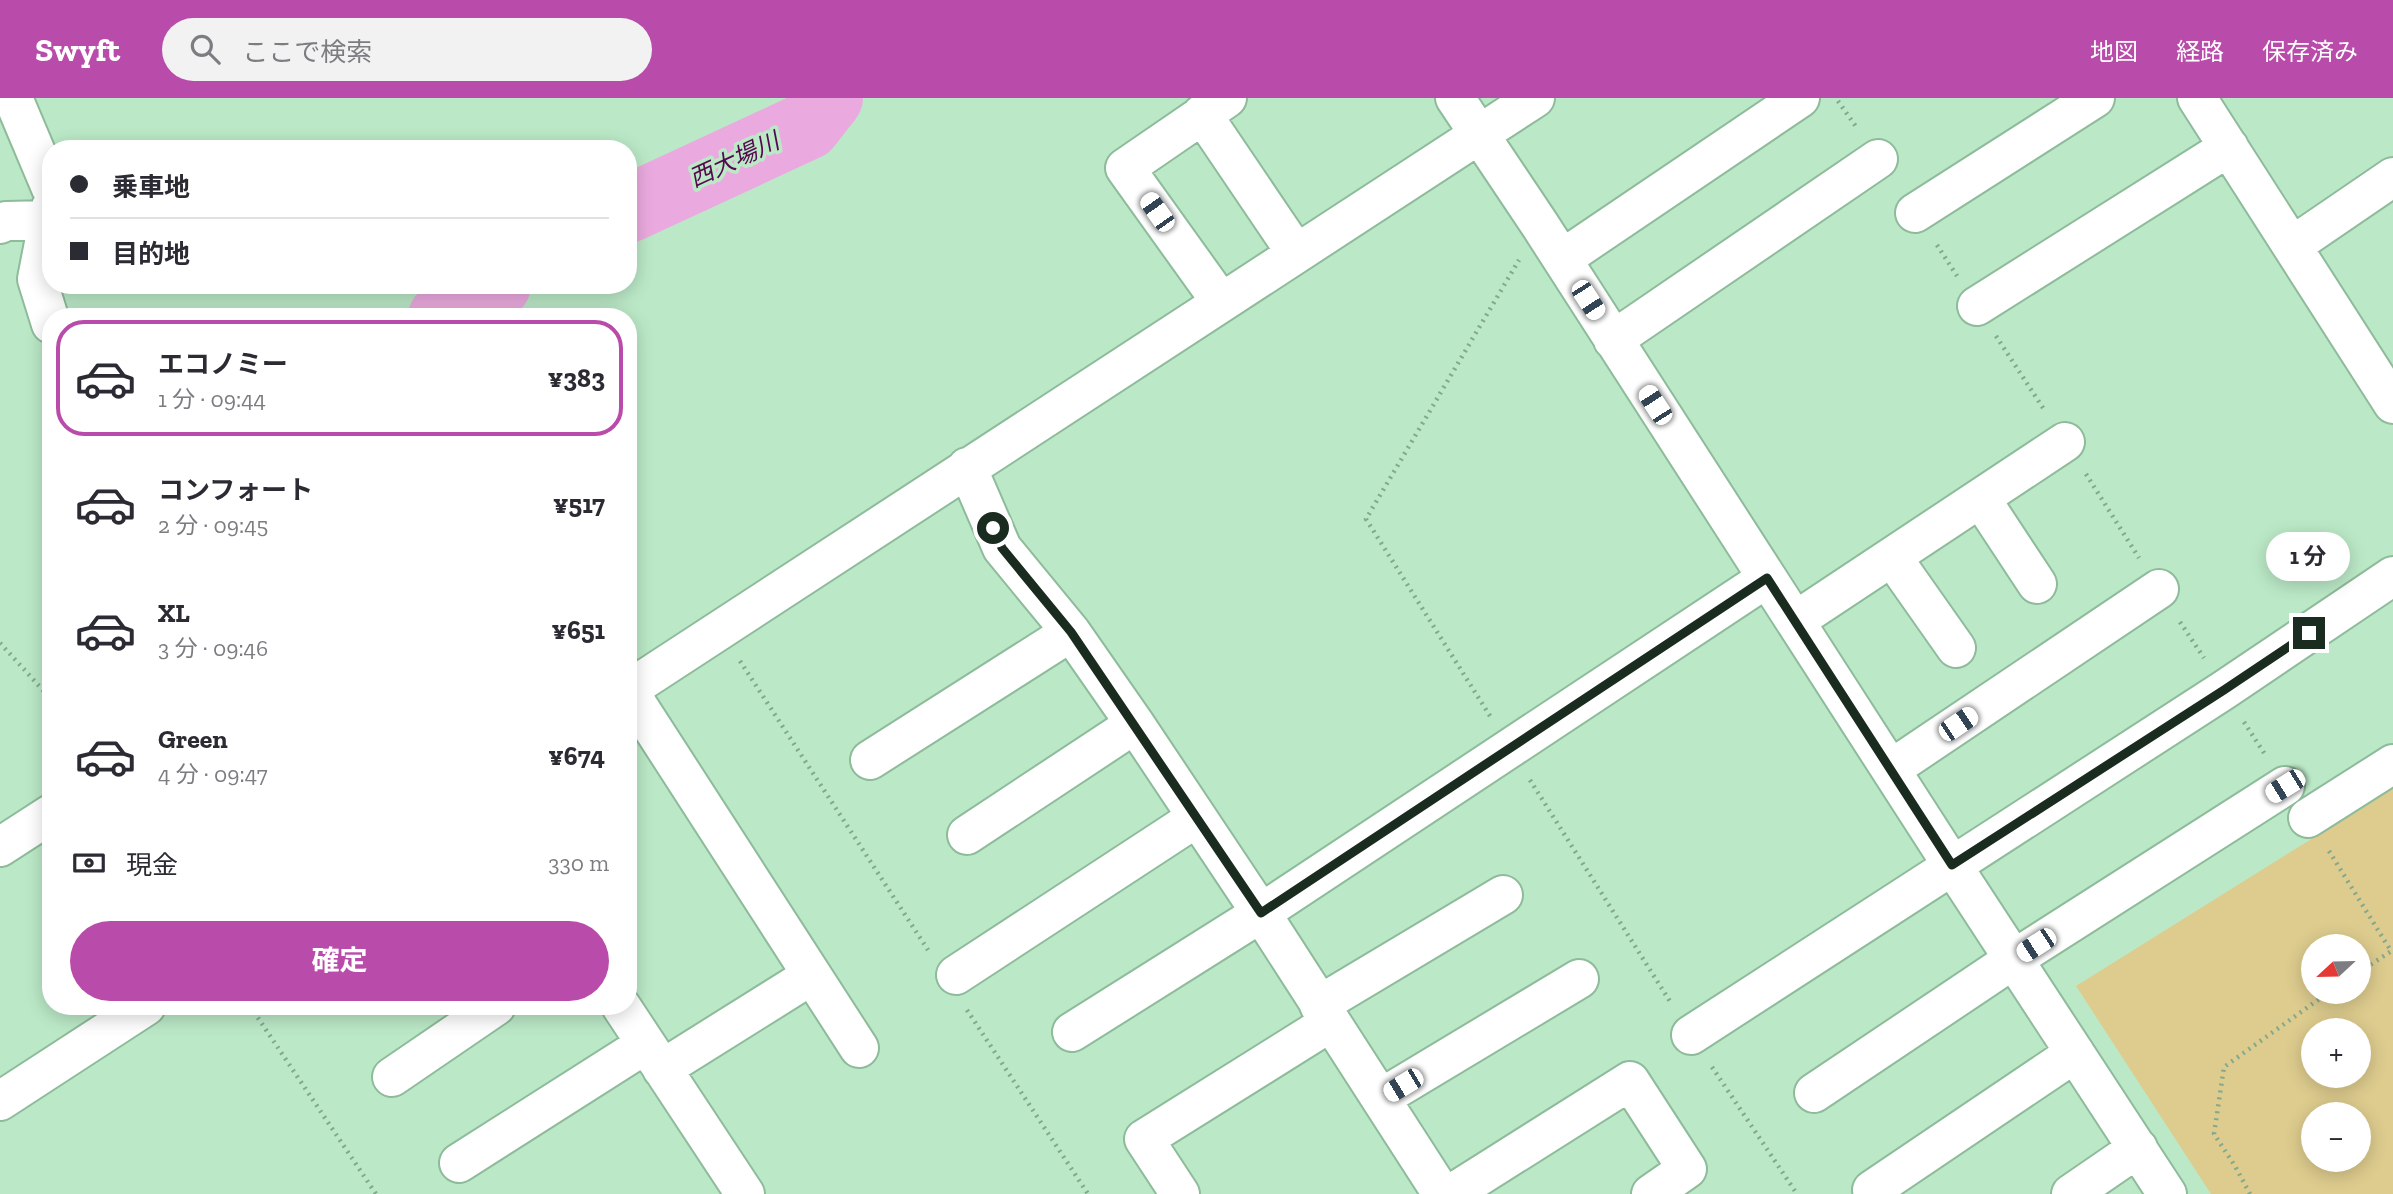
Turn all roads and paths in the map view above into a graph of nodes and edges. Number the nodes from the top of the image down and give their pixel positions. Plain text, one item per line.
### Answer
1 (13, 98) edge
2 (1455, 98) edge
3 (1535, 98) edge
4 (1800, 98) edge
5 (1836, 98) edge
6 (2095, 98) edge
7 (2197, 98) edge
8 (1215, 106) edge
9 (1479, 135) junction
10 (2229, 147) junction
11 (1878, 159) joint
12 (2393, 177) edge
13 (42, 182) edge
14 (42, 208) edge
15 (1915, 213) joint
16 (0, 224) edge
17 (2292, 246) junction
18 (42, 251) edge
19 (1296, 253) junction
20 (1562, 259) junction
21 (1221, 302) junction
22 (1977, 306) junction
23 (46, 308) edge
24 (1614, 340) junction
25 (2392, 400) edge
26 (2065, 443) junction
27 (967, 467) junction
28 (1981, 499) junction
29 (1892, 557) junction
30 (2393, 576) edge
31 (1767, 578) junction
32 (2037, 584) dead end
33 (2159, 589) junction
34 (1795, 621) junction
35 (1071, 632) junction
36 (0, 643) edge
37 (1956, 648) dead end
38 (738, 660) dead end
39 (637, 684) edge
40 (42, 689) edge
41 (2224, 690) junction
42 (637, 704) edge
43 (1135, 724) junction
44 (870, 760) dead end
45 (2393, 764) edge
46 (1891, 769) junction
47 (2285, 786) joint
48 (1196, 817) junction
49 (2308, 818) joint
50 (42, 820) edge
51 (967, 835) dead end
52 (0, 847) edge
53 (1952, 865) junction
54 (1503, 895) dead end
55 (1261, 913) junction
56 (2392, 950) edge
57 (2014, 959) junction
58 (2371, 964) edge
59 (812, 975) junction
60 (950, 978) junction
61 (1579, 979) dead end
62 (2312, 1004) edge
63 (1325, 1013) junction
64 (132, 1015) edge
65 (256, 1015) edge
66 (483, 1015) edge
67 (627, 1015) edge
68 (1072, 1032) dead end
69 (1691, 1035) dead end
70 (859, 1048) dead end
71 (2075, 1053) junction
72 (654, 1057) junction
73 (392, 1077) dead end
74 (1814, 1093) dead end
75 (1381, 1098) junction
76 (0, 1101) edge
77 (2138, 1148) junction
78 (459, 1163) dead end
79 (1872, 1190) dead end
80 (1437, 1192) edge
81 (376, 1194) edge
82 (745, 1194) edge
83 (1087, 1194) edge
84 (1180, 1194) edge
85 (1651, 1194) edge
86 (2071, 1194) edge
87 (2167, 1194) edge
88 (2250, 1194) edge

1 - 13 street
2 - 9 street
3 - 9 street
4 - 20 street
5 - 11 path
6 - 15 street
7 - 10 street
8 - 19 street
8 - 21 street
9 - 19 street
9 - 20 street
10 - 17 street
10 - 22 street
11 - 24 street
12 - 17 street
14 - 16 street
15 - 22 path
17 - 25 street
18 - 23 street
19 - 21 street
20 - 24 street
21 - 27 street
22 - 26 path
24 - 31 street
26 - 28 street
26 - 33 path
27 - 35 street
27 - 39 street
28 - 29 street
28 - 32 street
29 - 34 street
29 - 37 street
30 - 41 street
31 - 34 street
31 - 55 street
33 - 41 path
33 - 46 street
34 - 46 street
35 - 43 street
35 - 44 street
36 - 40 path
38 - 60 path
41 - 47 path
41 - 53 street
42 - 59 street
43 - 48 street
43 - 51 street
45 - 49 street
46 - 53 street
47 - 57 street
48 - 55 street
48 - 60 street
49 - 56 path
50 - 52 street
53 - 57 street
53 - 69 street
54 - 63 street
55 - 63 street
55 - 68 street
56 - 58 path
57 - 71 street
57 - 74 street
59 - 70 street
59 - 72 street
60 - 83 path
61 - 75 street
62 - 88 path
63 - 75 street
63 - 84 street
64 - 76 street
65 - 81 path
66 - 73 street
67 - 72 street
71 - 77 street
71 - 79 street
72 - 78 street
72 - 82 street
75 - 80 street
77 - 86 street
77 - 87 street
80 - 85 street

